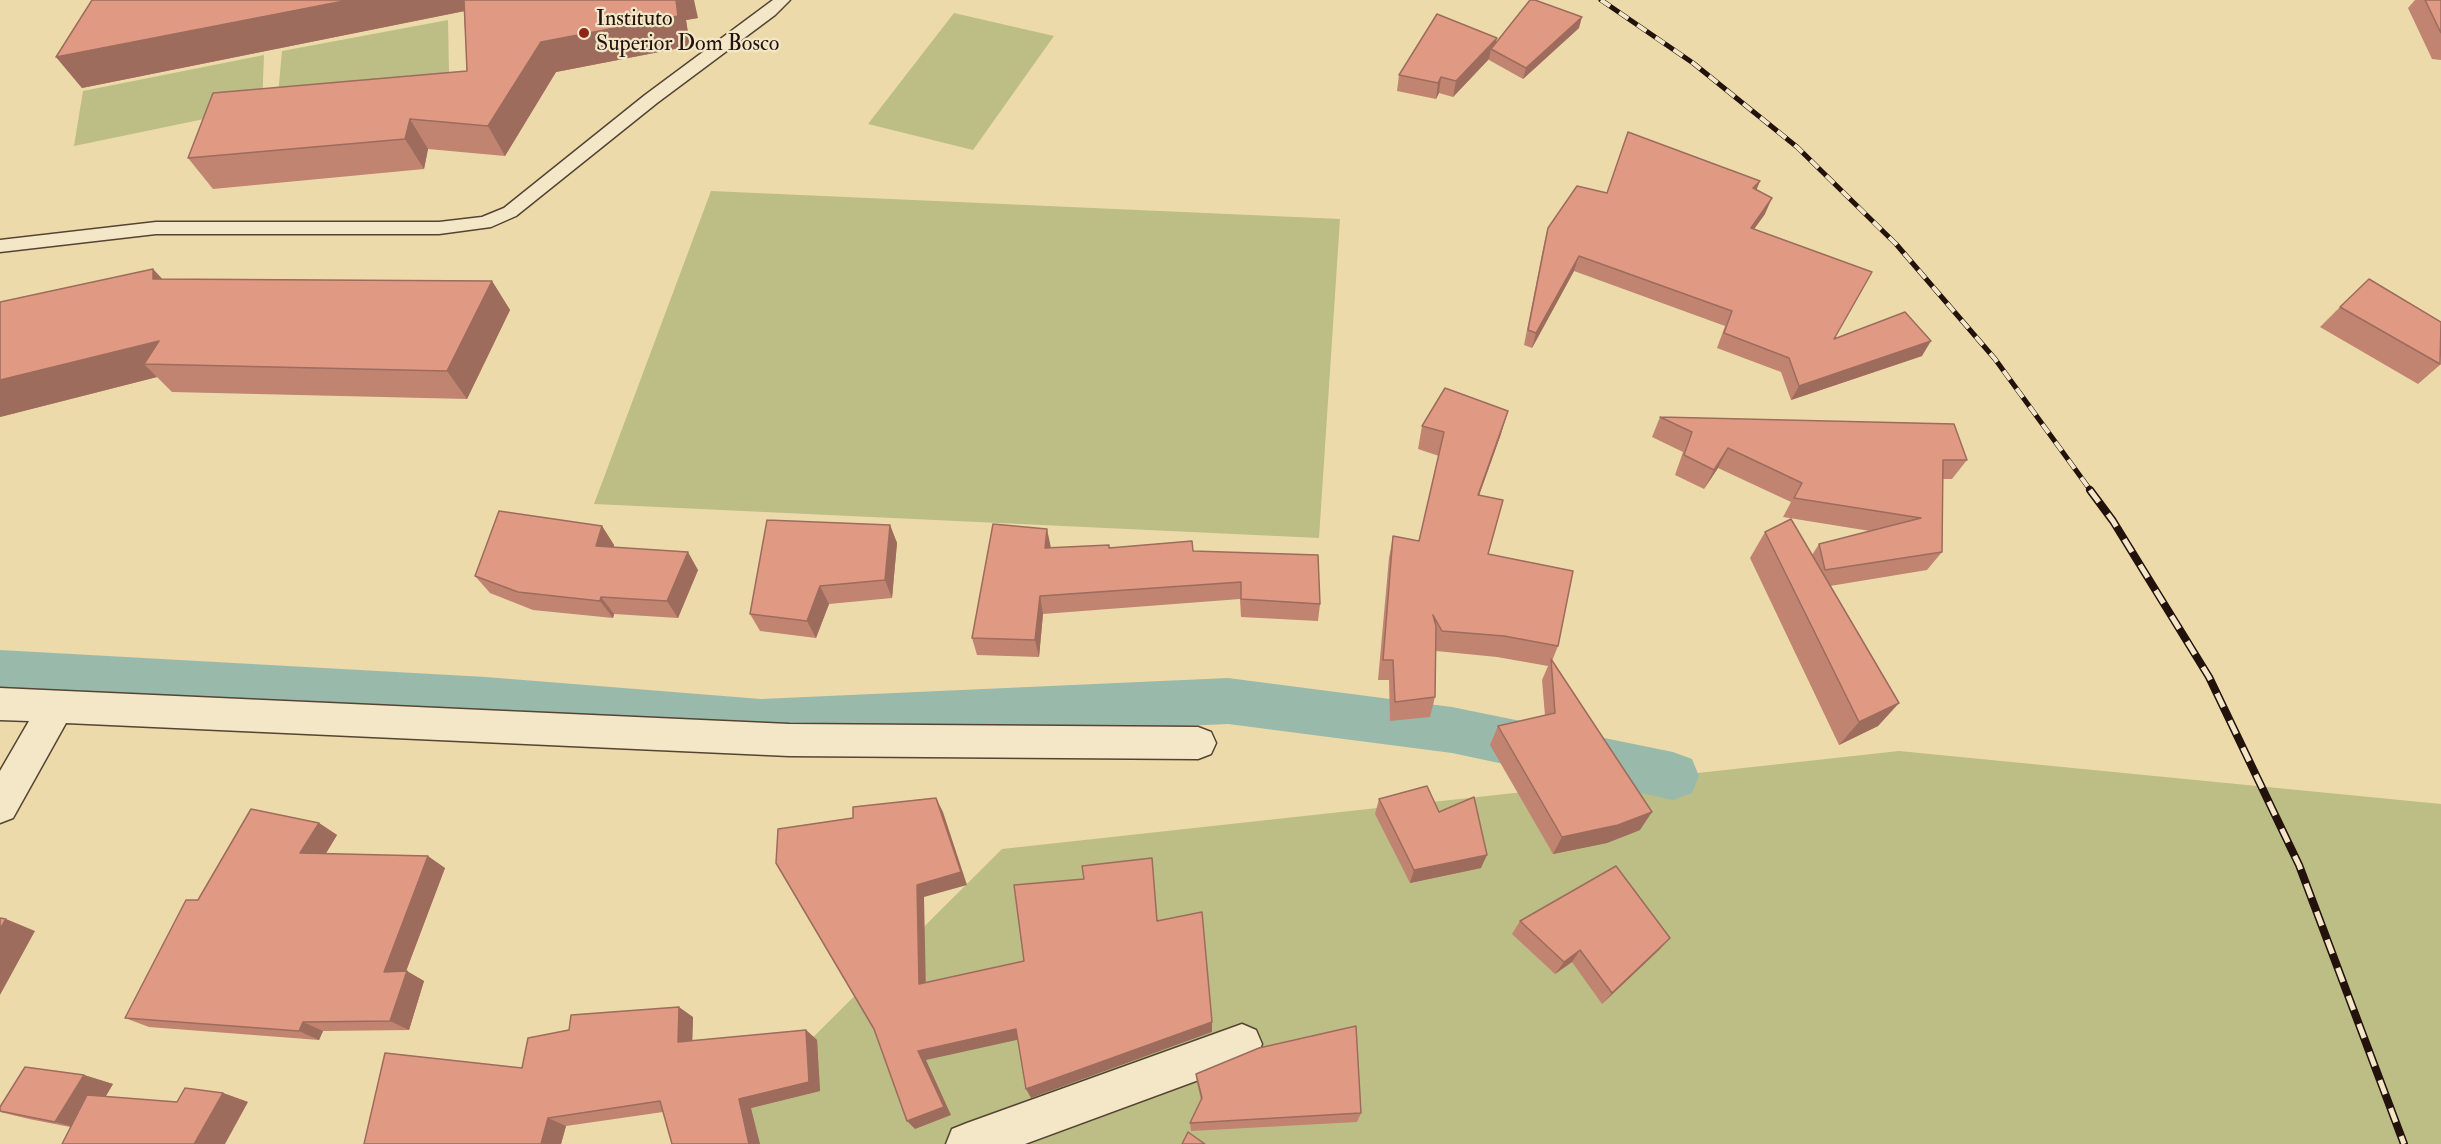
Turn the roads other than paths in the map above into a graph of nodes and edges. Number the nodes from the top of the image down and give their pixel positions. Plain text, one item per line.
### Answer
1 (782, 0) edge
2 (0, 246) edge
3 (0, 704) edge
4 (56, 706) junction
5 (1198, 743) dead end
6 (0, 806) edge
7 (1242, 1044) dead end
8 (967, 1144) edge

1 - 2 lane
3 - 4 street
4 - 5 street
4 - 6 street
7 - 8 street

